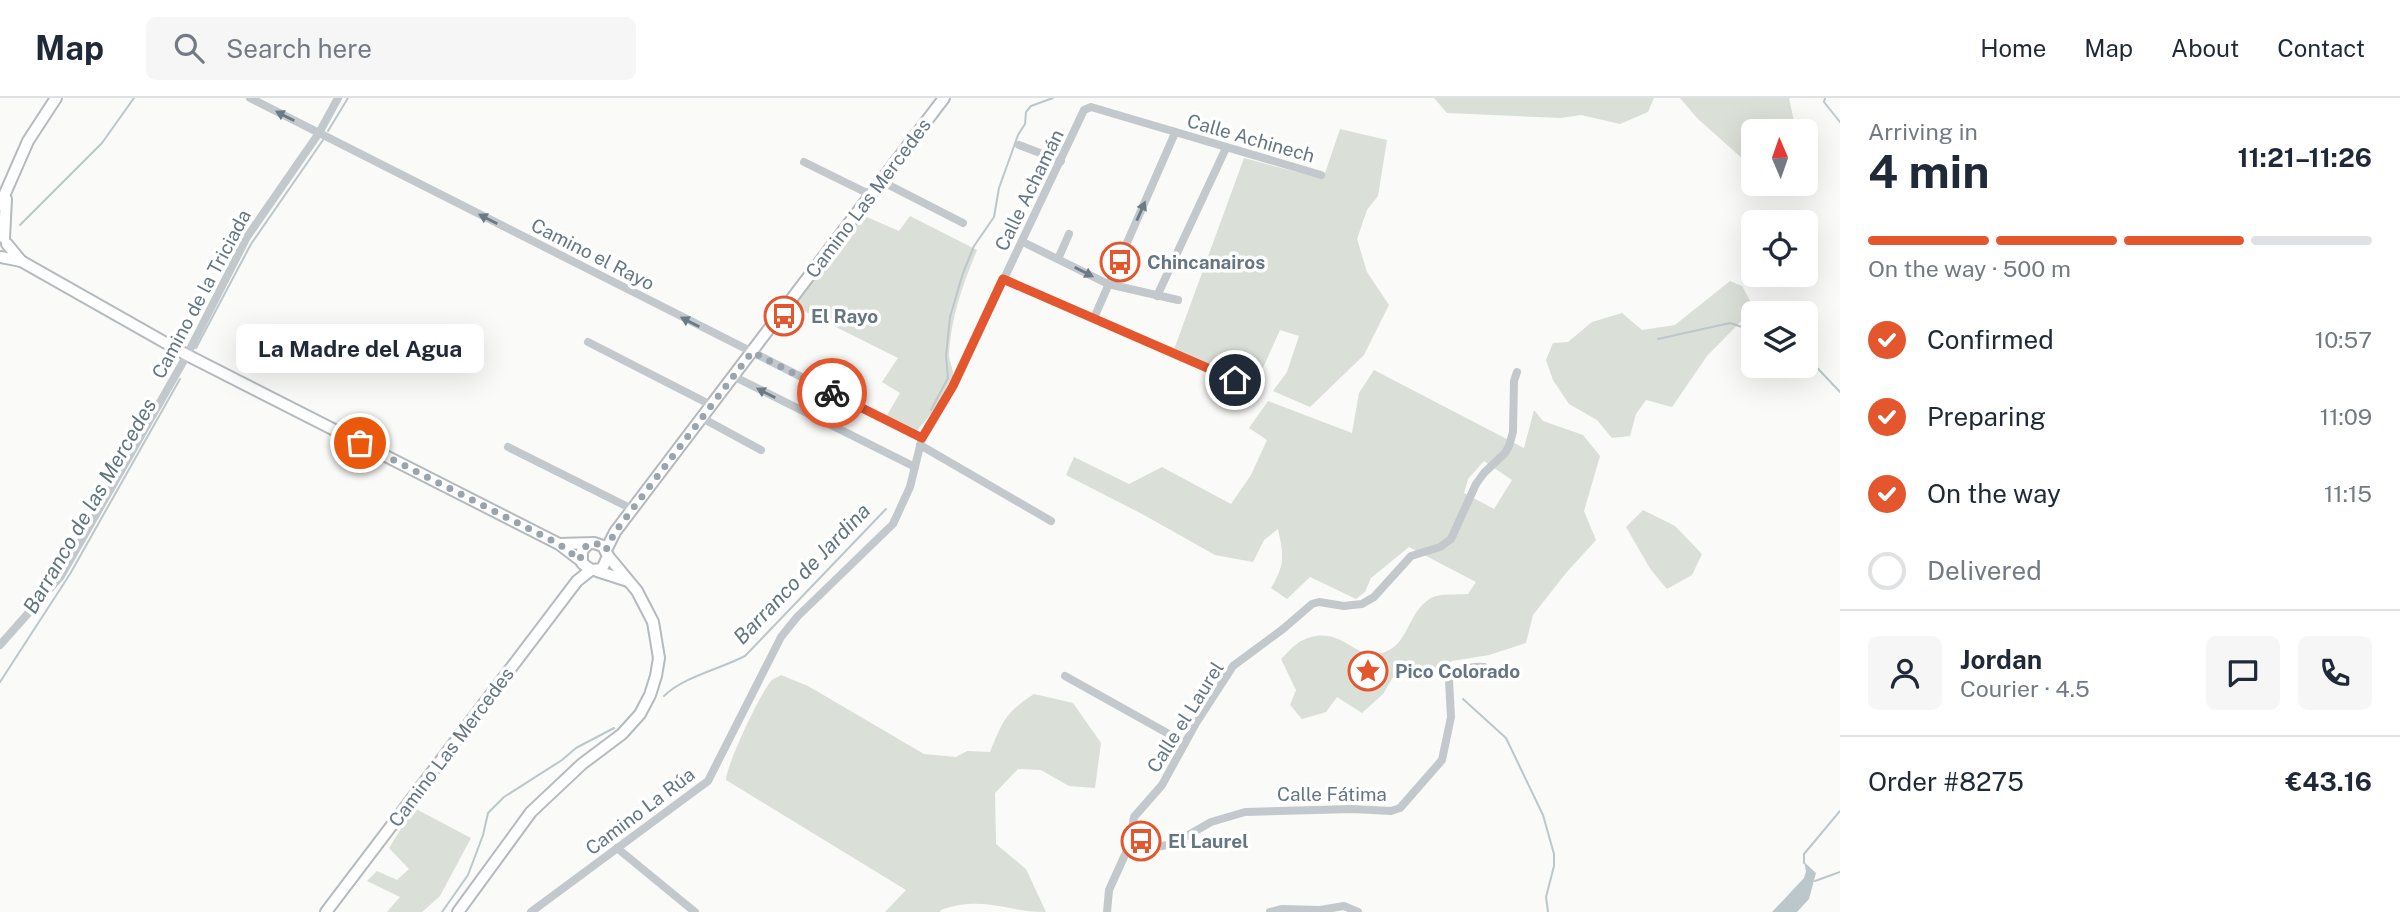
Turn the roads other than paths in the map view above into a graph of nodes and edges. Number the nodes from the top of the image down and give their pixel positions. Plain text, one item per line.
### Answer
1 (56, 98) edge
2 (250, 98) edge
3 (338, 98) edge
4 (944, 98) edge
5 (1091, 107) joint
6 (319, 133) junction
7 (1175, 133) junction
8 (1019, 145) dead end
9 (1226, 148) junction
10 (1061, 161) junction
11 (804, 162) dead end
12 (1321, 175) dead end
13 (881, 181) junction
14 (7, 190) junction
15 (872, 195) junction
16 (0, 205) edge
17 (963, 223) dead end
18 (1069, 234) dead end
19 (4, 239) edge
20 (1023, 242) junction
21 (1, 257) edge
22 (1058, 258) junction
23 (21, 261) junction
24 (1003, 279) junction
25 (1108, 284) junction
26 (1157, 296) junction
27 (1178, 300) dead end
28 (1094, 318) junction
29 (588, 342) dead end
30 (752, 352) junction
31 (187, 355) junction
32 (1517, 372) dead end
33 (733, 376) junction
34 (1259, 390) dead end
35 (711, 405) junction
36 (702, 418) junction
37 (921, 442) junction
38 (508, 447) dead end
39 (761, 450) dead end
40 (915, 467) junction
41 (632, 509) junction
42 (1051, 521) dead end
43 (615, 532) junction
44 (559, 544) junction
45 (591, 544) junction
46 (607, 553) junction
47 (587, 566) junction
48 (628, 581) junction
49 (0, 645) edge
50 (1484, 667) dead end
51 (1065, 676) dead end
52 (1185, 743) junction
53 (1129, 846) junction
54 (617, 848) junction
55 (326, 912) edge
56 (458, 912) edge
57 (531, 912) edge
58 (695, 912) edge
59 (1107, 912) edge
60 (1270, 912) edge
61 (1358, 912) edge

1 - 14 main road
6 -> 2 street, Camino el Rayo
3 - 6 street, Camino de la Triciada
4 - 13 main road, Camino Las Mercedes
5 - 7 street, Calle Achinech
5 - 10 street, Calle Achamán
30 -> 6 street, Camino el Rayo
6 - 31 street, Camino de la Triciada
7 - 9 street, Calle Achinech
25 -> 7 street
8 - 10 street
9 - 12 street, Calle Achinech
9 - 26 street
10 - 20 street, Calle Achamán
11 - 15 street
13 - 15 main road, Camino Las Mercedes
13 - 17 street
14 - 16 main road
14 - 19 main road
15 - 30 main road, Camino Las Mercedes
18 - 22 street
19 - 21 main road
19 - 23 main road
20 - 22 street
20 - 24 street, Calle Achamán
21 - 23 main road
22 -> 25 street
23 - 31 main road
24 - 28 street
24 - 37 street, Calle Achamán
25 - 26 street
25 - 28 street
26 - 27 street
28 - 34 street
29 - 35 street
30 - 33 main road, Camino Las Mercedes
30 - 37 street, Camino el Rayo
31 - 44 main road
31 - 49 street, Camino de la Triciada
32 - 52 street, Calle el Laurel
33 - 35 main road, Camino Las Mercedes
40 -> 33 street
35 - 36 main road, Camino Las Mercedes
36 - 39 street
36 - 41 main road, Camino Las Mercedes
37 - 40 street, Camino La Rúa
37 - 42 street, Camino el Rayo
38 - 41 street
40 - 54 street, Camino La Rúa
41 - 43 main road, Camino Las Mercedes
43 - 45 main road, Camino Las Mercedes
43 - 46 main road, Camino Las Mercedes
44 - 45 main road
44 - 47 main road
45 - 46 main road
45 - 47 main road
46 - 47 main road, Camino Las Mercedes
46 - 48 main road
47 - 48 main road
47 - 55 main road, Camino Las Mercedes
48 - 56 main road
50 - 53 street, Calle Fátima
51 - 52 street
52 - 53 street, Calle el Laurel
53 - 59 street, Calle el Laurel
54 - 57 street, Camino La Rúa
54 - 58 street
60 - 61 street

